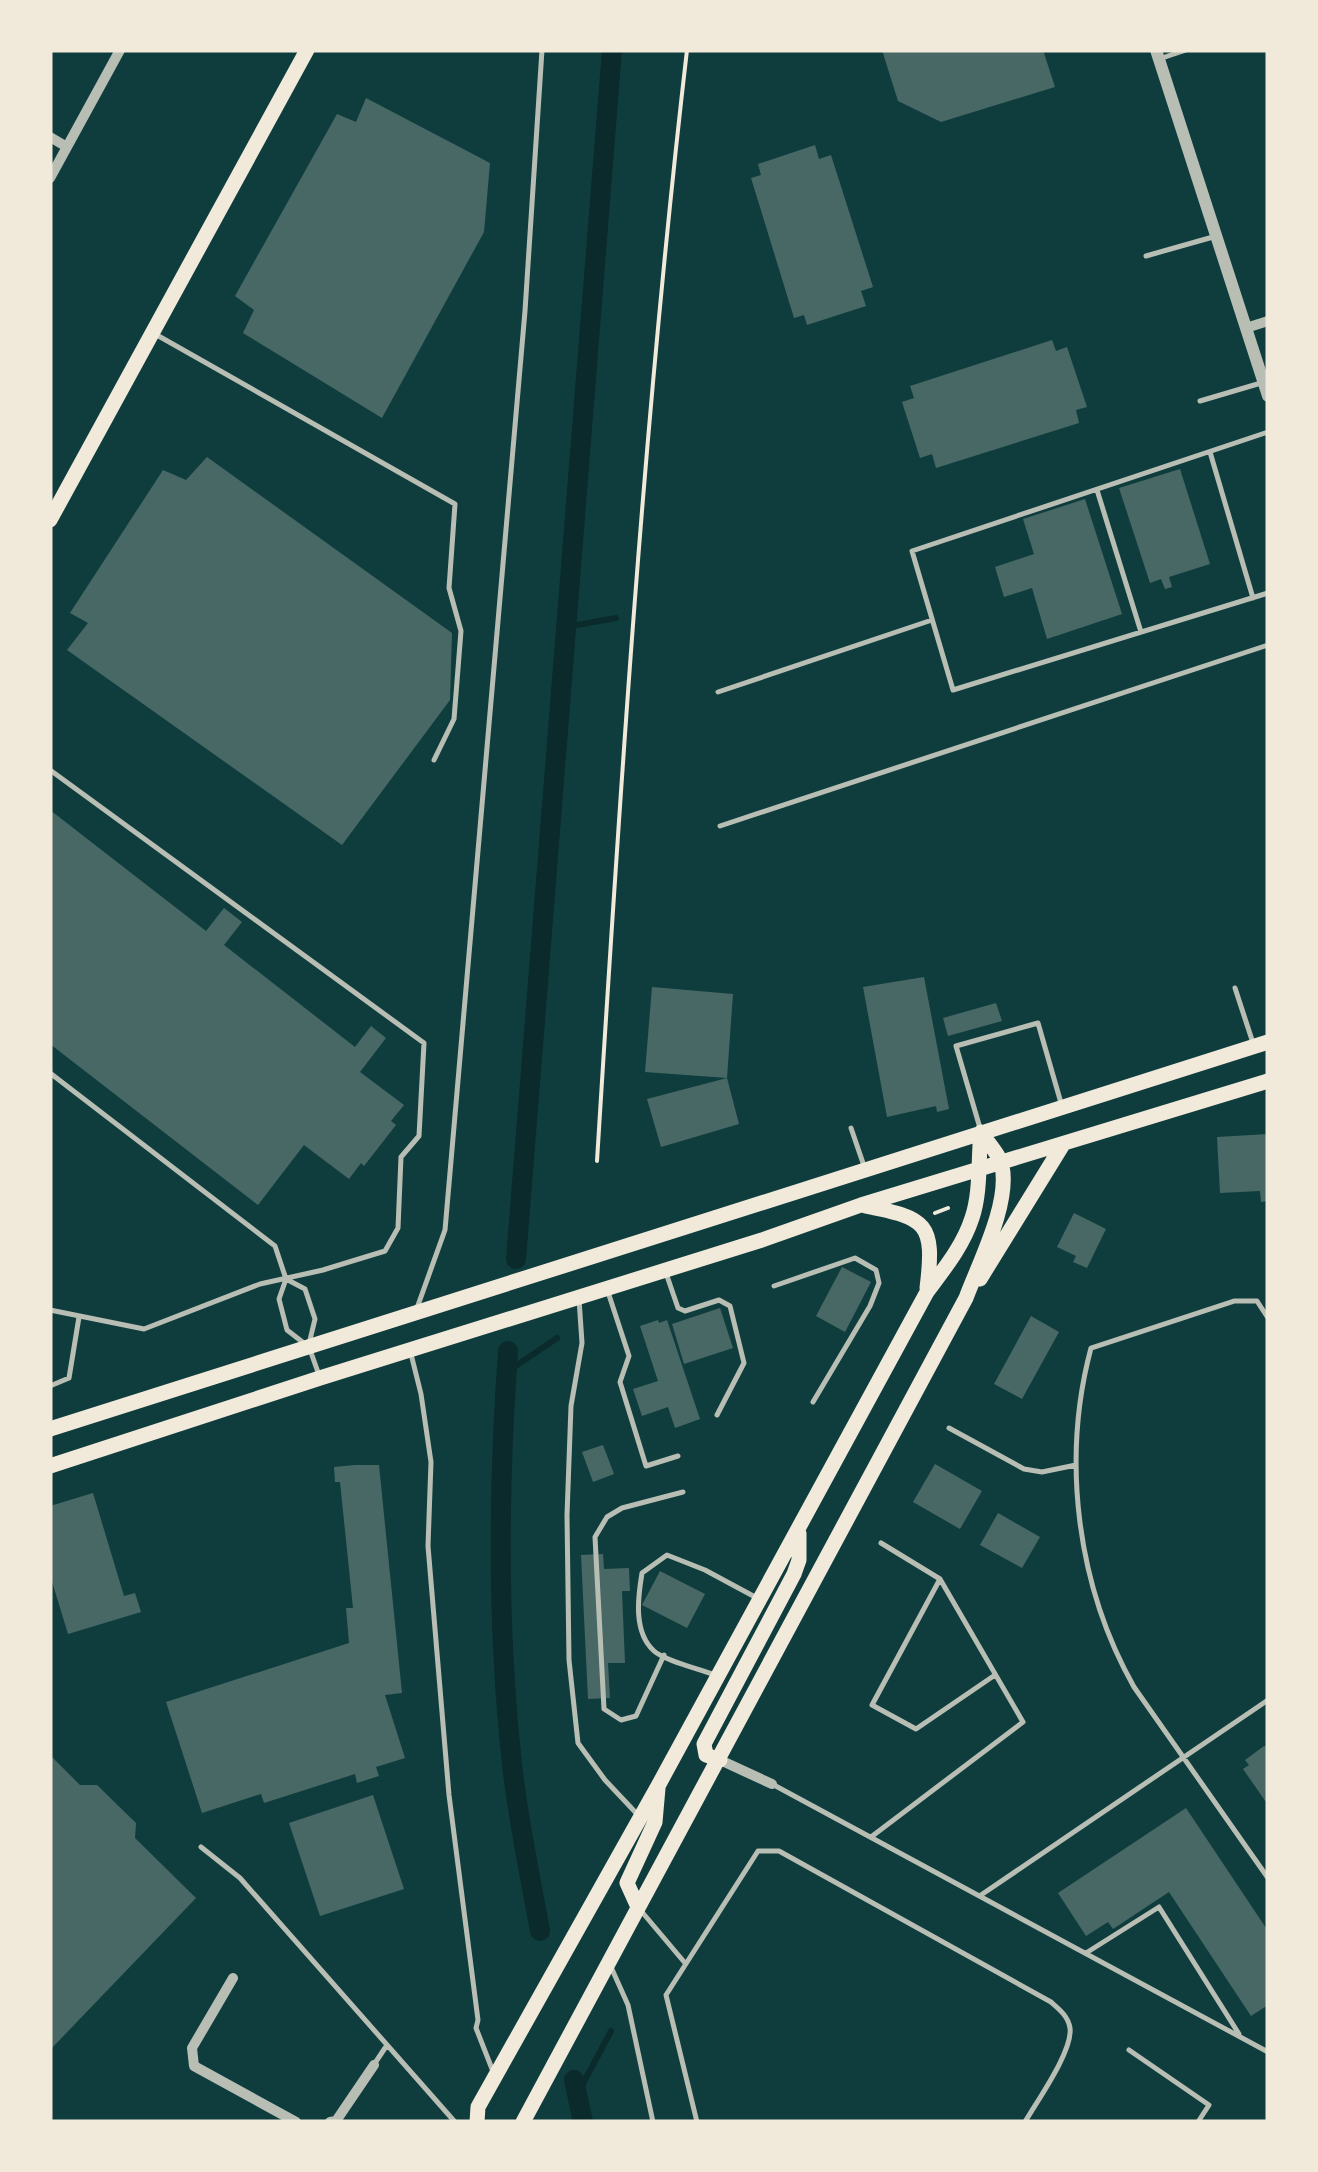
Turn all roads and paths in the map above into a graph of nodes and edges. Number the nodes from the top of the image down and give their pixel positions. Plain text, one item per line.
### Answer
1 (120, 50) edge
2 (307, 50) edge
3 (542, 50) edge
4 (688, 50) edge
5 (1186, 50) edge
6 (1158, 54) edge
7 (50, 138) edge
8 (67, 147) junction
9 (50, 178) edge
10 (1216, 236) junction
11 (1146, 256) dead end
12 (1268, 321) edge
13 (1246, 328) junction
14 (152, 333) junction
15 (1266, 389) edge
16 (1200, 401) dead end
17 (1268, 432) edge
18 (1210, 452) junction
19 (1097, 490) junction
20 (50, 520) edge
21 (1268, 593) edge
22 (1253, 598) junction
23 (932, 620) junction
24 (1142, 632) junction
25 (1268, 645) edge
26 (718, 692) dead end
27 (434, 760) dead end
28 (50, 770) edge
29 (720, 826) dead end
30 (1235, 988) dead end
31 (1261, 1044) edge
32 (50, 1072) edge
33 (1268, 1081) edge
34 (1062, 1106) junction
35 (850, 1128) dead end
36 (981, 1132) junction
37 (1062, 1146) junction
38 (597, 1161) dead end
39 (1002, 1164) junction
40 (865, 1169) junction
41 (977, 1172) junction
42 (861, 1205) junction
43 (948, 1208) dead end
44 (935, 1212) dead end
45 (665, 1270) junction
46 (286, 1279) junction
47 (774, 1286) dead end
48 (607, 1289) junction
49 (927, 1292) junction
50 (583, 1296) junction
51 (966, 1298) junction
52 (50, 1310) edge
53 (419, 1311) junction
54 (79, 1316) junction
55 (1268, 1318) edge
56 (309, 1347) junction
57 (410, 1351) junction
58 (320, 1378) junction
59 (50, 1386) edge
60 (813, 1402) dead end
61 (717, 1416) dead end
62 (948, 1428) dead end
63 (50, 1429) edge
64 (678, 1456) dead end
65 (1076, 1465) junction
66 (50, 1466) edge
67 (683, 1492) dead end
68 (799, 1529) junction
69 (881, 1544) dead end
70 (940, 1579) junction
71 (760, 1600) junction
72 (664, 1656) junction
73 (995, 1674) junction
74 (718, 1676) junction
75 (1268, 1700) edge
76 (1184, 1757) junction
77 (720, 1760) junction
78 (772, 1784) joint
79 (658, 1786) junction
80 (640, 1817) junction
81 (871, 1837) junction
82 (201, 1847) dead end
83 (1268, 1878) edge
84 (980, 1896) junction
85 (638, 1905) junction
86 (1086, 1953) junction
87 (608, 1961) junction
88 (685, 1963) junction
89 (233, 1978) dead end
90 (1241, 2038) junction
91 (387, 2045) junction
92 (1129, 2050) dead end
93 (1268, 2052) edge
94 (374, 2065) joint
95 (497, 2074) junction
96 (292, 2122) edge
97 (330, 2122) edge
98 (455, 2122) edge
99 (477, 2122) edge
100 (524, 2122) edge
101 (654, 2122) edge
102 (697, 2122) edge
103 (1025, 2122) edge
104 (1198, 2122) edge

1 - 8 street
2 - 14 main road
3 - 53 lane
4 - 38 path
5 - 6 lane
6 - 10 street
7 - 8 street
8 - 9 street
10 - 11 lane
10 - 13 street
12 - 13 street
13 - 15 street
14 - 20 main road
14 - 27 lane
15 - 16 lane
17 - 18 lane
18 - 19 lane
18 - 22 lane
19 - 23 lane
19 - 24 lane
21 - 22 lane
22 - 24 lane
23 - 24 lane
23 - 26 lane
25 - 29 lane
28 - 46 lane
30 - 31 lane
31 - 34 main road
32 - 46 lane
33 - 37 main road
34 - 36 main road
34 - 36 lane
35 - 40 lane
36 - 39 main road
36 - 40 main road
36 - 41 main road
37 - 39 main road
37 - 51 main road
39 - 41 main road
39 - 51 main road
40 - 53 main road
41 - 42 main road
41 - 49 main road
42 - 45 main road
42 - 49 main road
43 - 44 path
45 - 48 main road
45 - 61 lane
46 - 54 lane
46 - 56 lane
46 - 56 lane
47 - 60 lane
48 - 50 main road
48 - 64 lane
49 - 68 main road
50 - 57 main road
50 - 80 lane
51 - 77 main road
52 - 54 lane
53 - 56 main road
54 - 59 lane
55 - 65 lane
56 - 58 lane
56 - 63 main road
57 - 58 main road
57 - 95 lane
58 - 66 main road
62 - 65 lane
65 - 76 lane
67 - 72 lane
68 - 71 main road
68 - 77 main road
69 - 70 lane
70 - 73 lane
70 - 73 lane
71 - 72 lane
71 - 74 main road
72 - 74 lane
73 - 81 lane
74 - 79 main road
75 - 76 lane
76 - 83 lane
76 - 84 lane
77 - 78 street
77 - 85 main road
78 - 81 lane
79 - 80 main road
79 - 85 main road
80 - 95 main road
81 - 84 lane
82 - 91 lane
84 - 86 lane
85 - 87 main road
85 - 88 lane
86 - 90 lane
86 - 90 lane
87 - 100 main road
87 - 101 lane
88 - 102 lane
88 - 103 lane
89 - 96 street
90 - 93 lane
91 - 94 lane
91 - 98 lane
92 - 104 lane
94 - 97 street
95 - 99 main road

